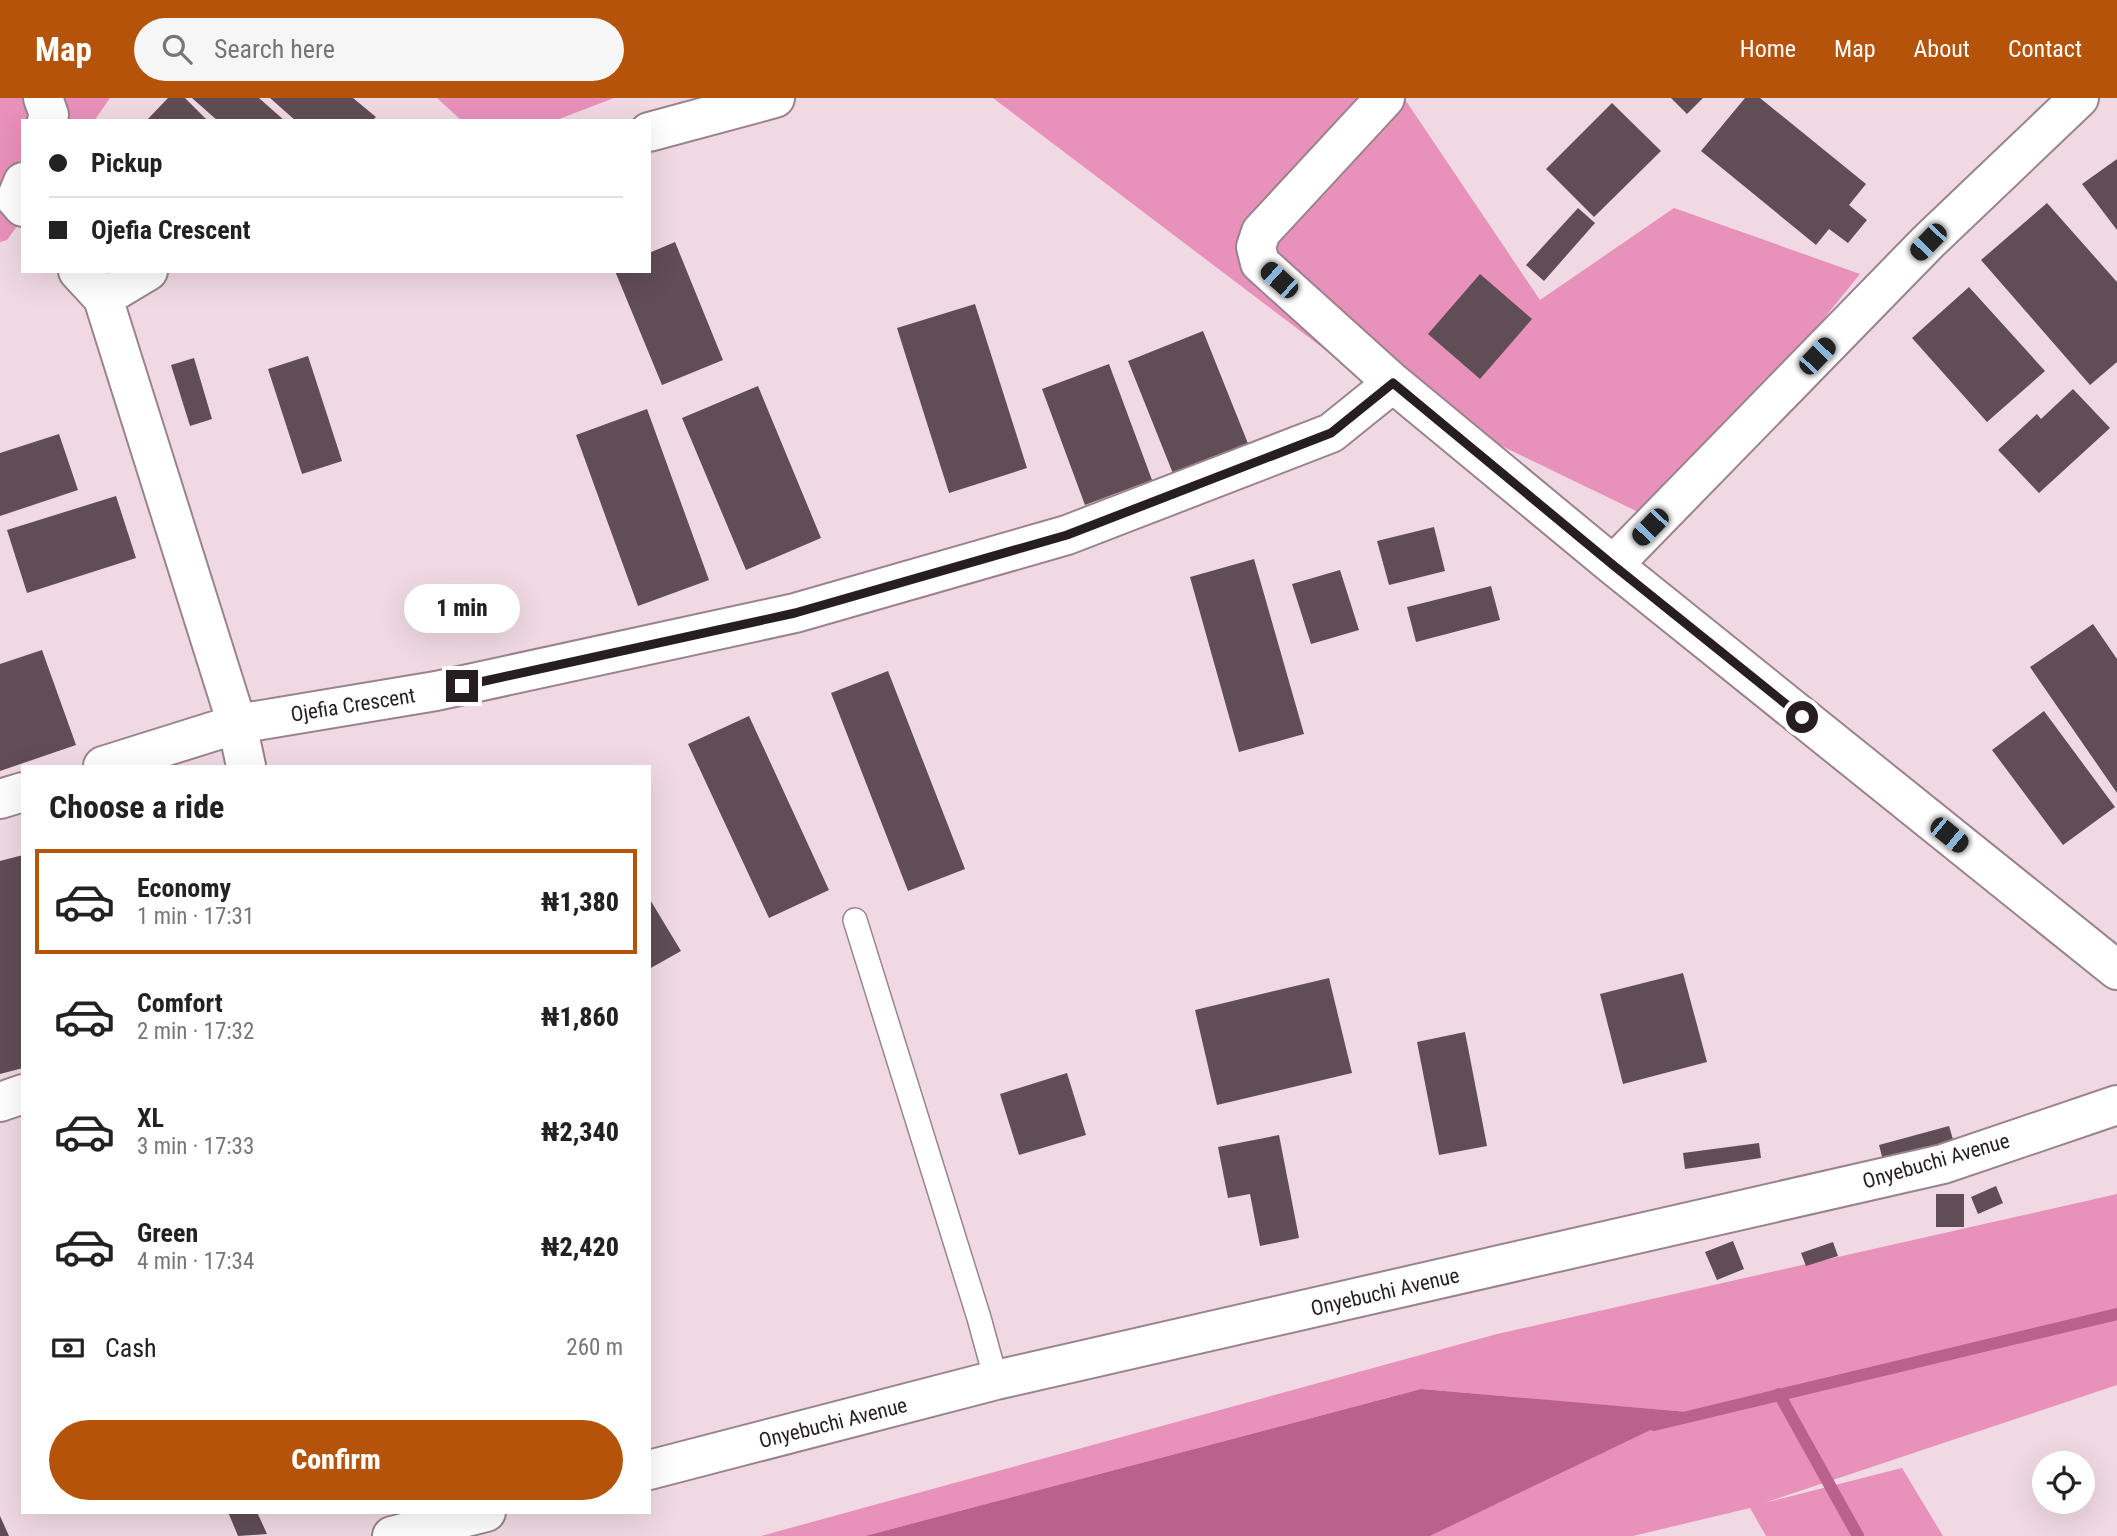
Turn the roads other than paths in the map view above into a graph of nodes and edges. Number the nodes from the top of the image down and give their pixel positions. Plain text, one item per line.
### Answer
1 (43, 98) edge
2 (775, 98) edge
3 (1385, 98) edge
4 (2079, 98) edge
5 (48, 119) edge
6 (651, 131) edge
7 (140, 273) edge
8 (91, 285) edge
9 (1390, 386) junction
10 (1613, 565) junction
11 (237, 724) junction
12 (106, 765) edge
13 (246, 765) edge
14 (21, 793) edge
15 (0, 799) edge
16 (855, 920) dead end
17 (2117, 970) edge
18 (21, 1095) edge
19 (0, 1102) edge
20 (2117, 1105) edge
21 (996, 1381) junction
22 (651, 1469) edge
23 (478, 1514) edge
24 (392, 1536) edge

1 - 5 street
2 - 6 street
3 - 9 street
4 - 10 street
7 - 8 street
8 - 11 street
9 - 10 street
9 - 11 street, Ojefia Crescent
10 - 17 street
11 - 12 street, Ojefia Crescent
11 - 13 street
14 - 15 street
16 - 21 lane
18 - 19 street
20 - 21 street, Onyebuchi Avenue
21 - 22 street, Onyebuchi Avenue
23 - 24 street

